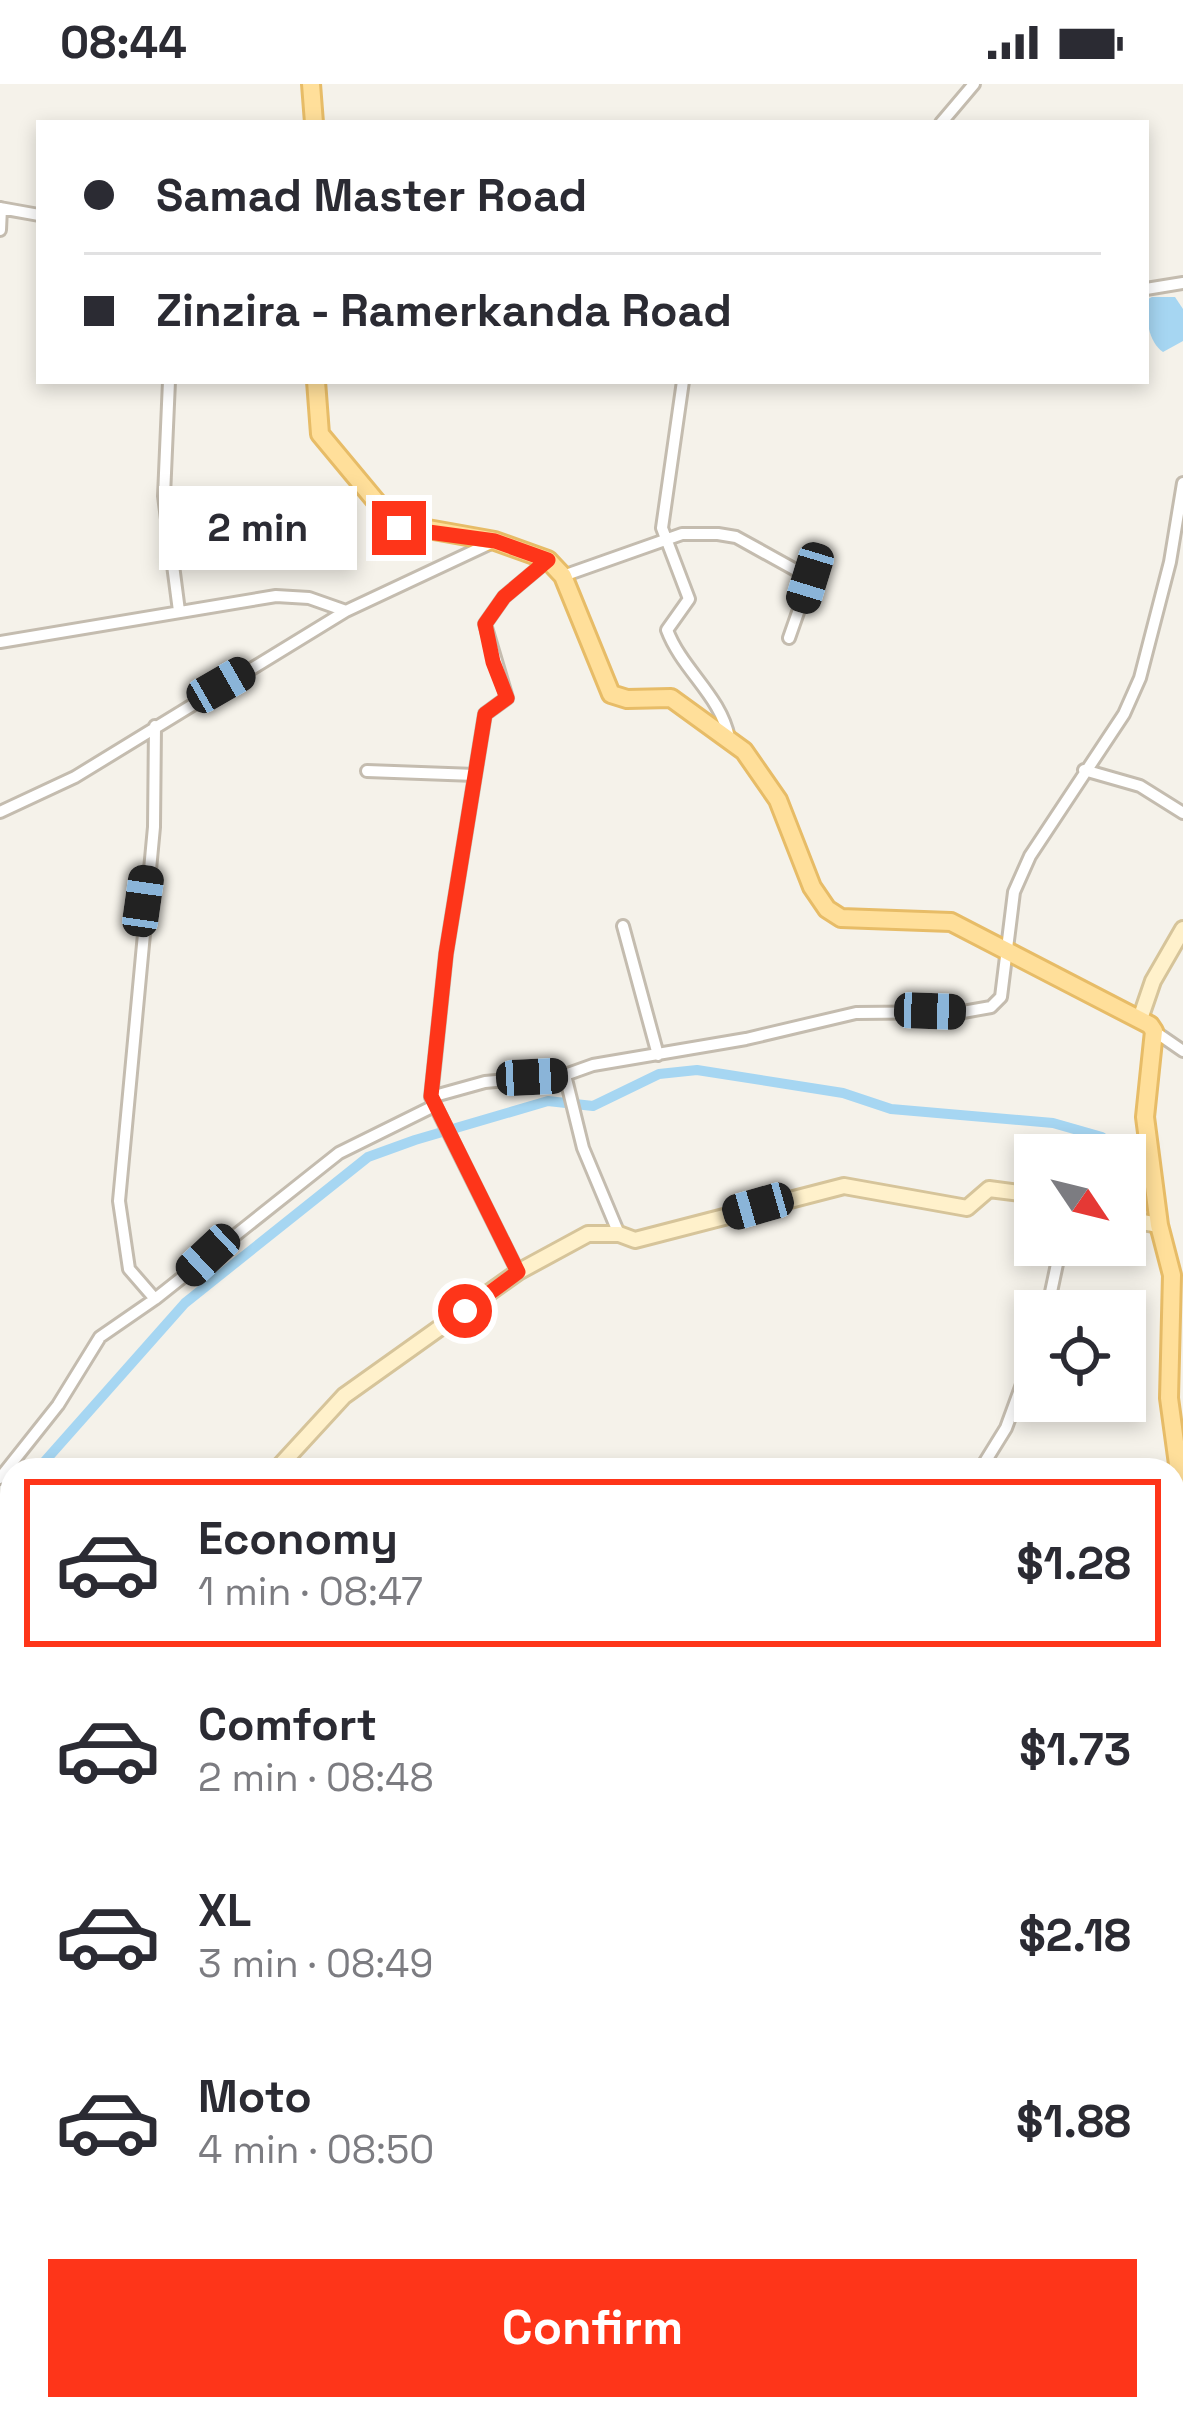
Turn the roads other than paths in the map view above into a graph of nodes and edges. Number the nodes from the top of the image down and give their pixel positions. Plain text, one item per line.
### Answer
1 (311, 84) edge
2 (974, 84) edge
3 (314, 120) edge
4 (944, 120) edge
5 (1, 208) edge
6 (36, 214) edge
7 (0, 230) edge
8 (1183, 283) edge
9 (1149, 289) edge
10 (169, 384) edge
11 (316, 384) edge
12 (683, 384) edge
13 (1183, 483) edge
14 (495, 541) junction
15 (665, 541) junction
16 (548, 560) junction
17 (563, 576) junction
18 (179, 611) junction
19 (346, 611) junction
20 (789, 638) dead end
21 (0, 641) edge
22 (155, 726) junction
23 (729, 738) junction
24 (1084, 770) junction
25 (367, 771) dead end
26 (475, 775) junction
27 (0, 812) edge
28 (1183, 813) edge
29 (623, 926) dead end
30 (1183, 929) edge
31 (1009, 949) junction
32 (1147, 1025) junction
33 (1183, 1051) edge
34 (658, 1055) junction
35 (566, 1075) junction
36 (434, 1105) junction
37 (1014, 1192) edge
38 (1146, 1223) edge
39 (1160, 1225) junction
40 (619, 1234) junction
41 (518, 1272) junction
42 (1177, 1275) edge
43 (155, 1299) junction
44 (1014, 1406) edge
45 (18, 1458) edge
46 (287, 1458) edge
47 (989, 1458) edge
48 (1177, 1458) edge

1 - 3 main road
2 - 4 street
5 - 6 street
5 - 7 street
8 - 9 street
10 - 18 street
11 - 14 main road
12 - 15 street
13 - 24 street
14 - 16 main road
14 - 19 street
15 - 17 street
15 - 20 street
15 - 23 street
16 - 17 main road
16 - 26 street
17 - 23 main road
18 - 19 street
18 - 21 street
19 - 22 street
22 - 27 street
22 - 43 street
23 - 31 main road
24 - 28 street
24 - 31 street
25 - 26 street
26 - 36 street
29 - 34 street
30 - 32 street
31 - 32 main road
31 - 34 street
32 - 33 street
32 - 39 main road
34 - 35 street
35 - 36 street
35 - 40 street
36 - 41 street
36 - 43 street
37 - 40 street
38 - 39 street
39 - 42 main road
40 - 41 street
41 - 46 street
42 - 48 main road
43 - 45 street
44 - 47 street

